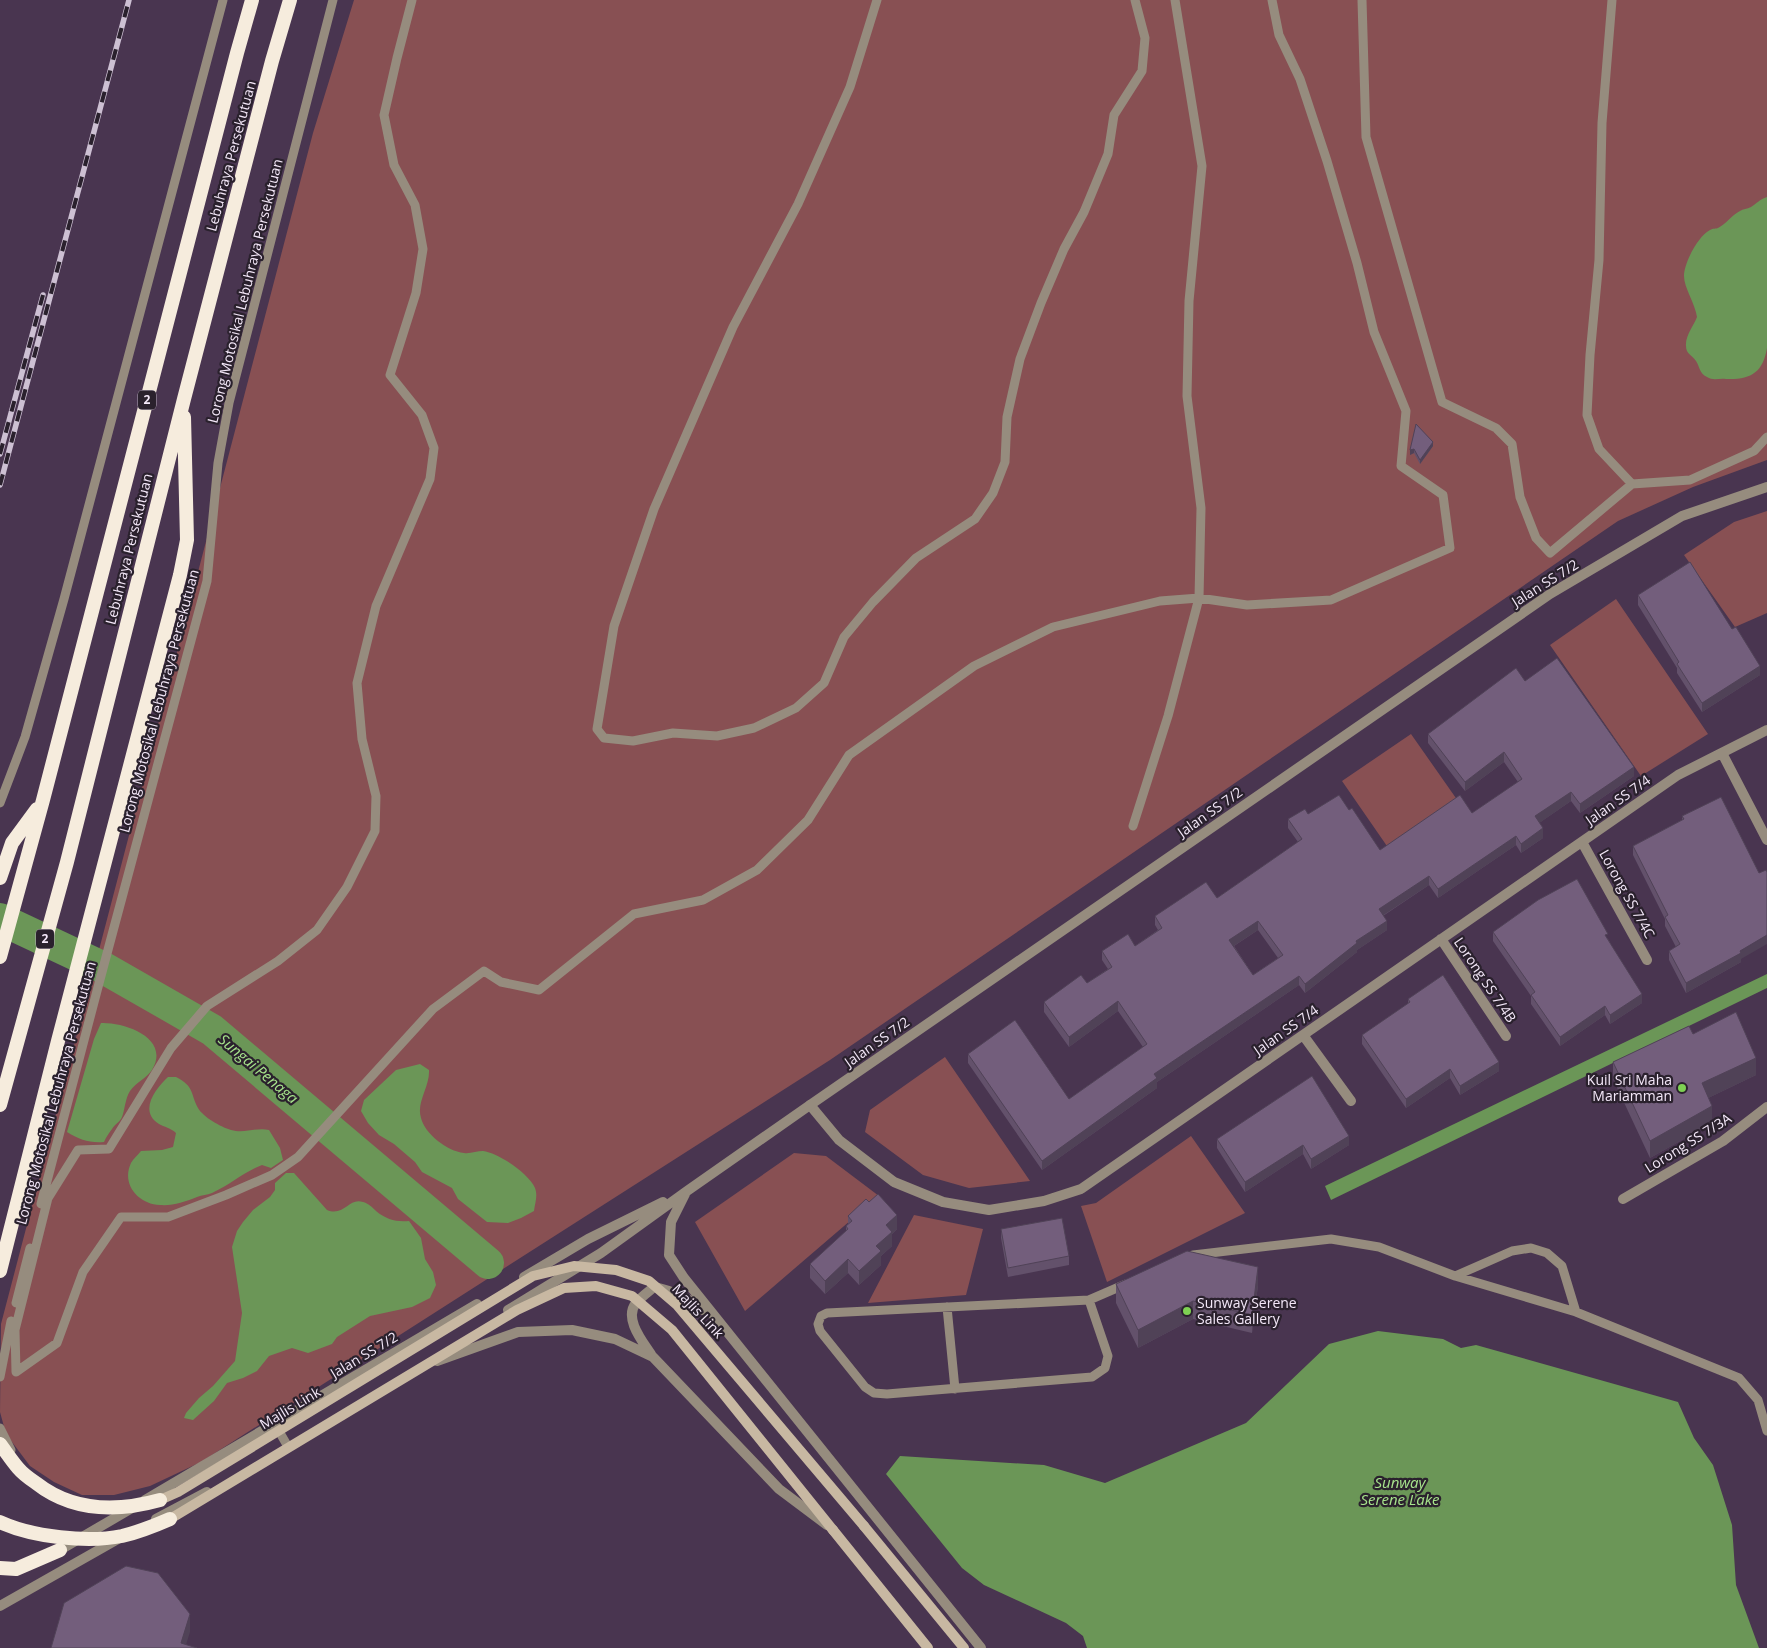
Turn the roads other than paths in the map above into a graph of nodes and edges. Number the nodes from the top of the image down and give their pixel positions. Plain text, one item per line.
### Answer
1 (223, 0) edge
2 (252, 0) edge
3 (290, 0) edge
4 (333, 0) edge
5 (412, 0) edge
6 (876, 0) edge
7 (1135, 0) edge
8 (1175, 0) edge
9 (1272, 0) edge
10 (1362, 0) edge
11 (1612, 0) edge
12 (184, 399) junction
13 (1767, 437) edge
14 (1632, 484) junction
15 (1767, 487) edge
16 (1199, 598) junction
17 (1767, 730) edge
18 (1722, 753) junction
19 (43, 800) junction
20 (0, 803) edge
21 (1133, 826) dead end
22 (1767, 840) edge
23 (1582, 842) junction
24 (0, 878) edge
25 (1441, 939) junction
26 (0, 957) edge
27 (1647, 960) dead end
28 (1303, 1035) junction
29 (1506, 1036) dead end
30 (1350, 1101) dead end
31 (0, 1105) edge
32 (810, 1105) junction
33 (1767, 1108) edge
34 (686, 1191) junction
35 (1623, 1199) dead end
36 (1180, 1260) edge
37 (0, 1271) edge
38 (1455, 1276) junction
39 (1135, 1280) edge
40 (1089, 1300) junction
41 (947, 1307) junction
42 (1576, 1312) junction
43 (724, 1331) junction
44 (653, 1357) junction
45 (409, 1371) junction
46 (0, 1377) edge
47 (955, 1389) junction
48 (275, 1424) junction
49 (0, 1428) edge
50 (1767, 1431) edge
51 (0, 1444) edge
52 (287, 1446) junction
53 (160, 1500) joint
54 (112, 1519) junction
55 (170, 1520) joint
56 (0, 1522) edge
57 (834, 1530) junction
58 (60, 1550) joint
59 (0, 1568) edge
60 (0, 1606) edge
61 (928, 1648) edge
62 (964, 1648) edge
63 (981, 1648) edge

1 - 20 lane
2 - 19 highway, Lebuhraya Persekutuan / 2
3 - 12 highway, Lebuhraya Persekutuan / 2
4 - 46 lane, Lorong Motosikal Lebuhraya Persekutuan
5 - 16 lane
6 - 7 lane
8 - 16 lane
9 - 16 lane
10 - 14 lane
11 - 14 lane
12 - 31 highway, Lebuhraya Persekutuan / 2
12 - 37 highway
13 - 14 lane
15 - 32 street, Jalan SS 7/2
16 - 21 lane
17 - 18 street, Jalan SS 7/4
18 - 22 street
18 - 23 street, Jalan SS 7/4
19 - 24 highway
19 - 26 highway, Lebuhraya Persekutuan / 2
23 - 25 street, Jalan SS 7/4
23 - 27 street, Lorong SS 7/4C
25 - 28 street, Jalan SS 7/4
25 - 29 street, Lorong SS 7/4B
28 - 30 street
28 - 32 street, Jalan SS 7/4
32 - 34 street, Jalan SS 7/2
33 - 35 street, Lorong SS 7/3A
34 - 43 street
34 - 45 street, Jalan SS 7/2
34 - 48 street, Jalan SS 7/2
36 - 38 lane
38 - 42 lane
38 - 42 lane
39 - 40 lane
40 - 41 lane
40 - 47 lane
41 - 47 lane
41 - 47 lane
42 - 50 lane
43 - 44 street
43 - 63 street
44 - 45 street
44 - 57 street
45 - 52 street, Jalan SS 7/2
48 - 52 lane
48 - 54 street, Jalan SS 7/2
49 - 54 lane
51 - 53 highway, bridge
52 - 60 street, Jalan SS 7/2
53 - 62 main road, Majlis Link, bridge
54 - 58 street, Jalan SS 7/2
55 - 56 highway, bridge
55 - 57 main road, bridge
57 - 61 main road
58 - 59 highway

